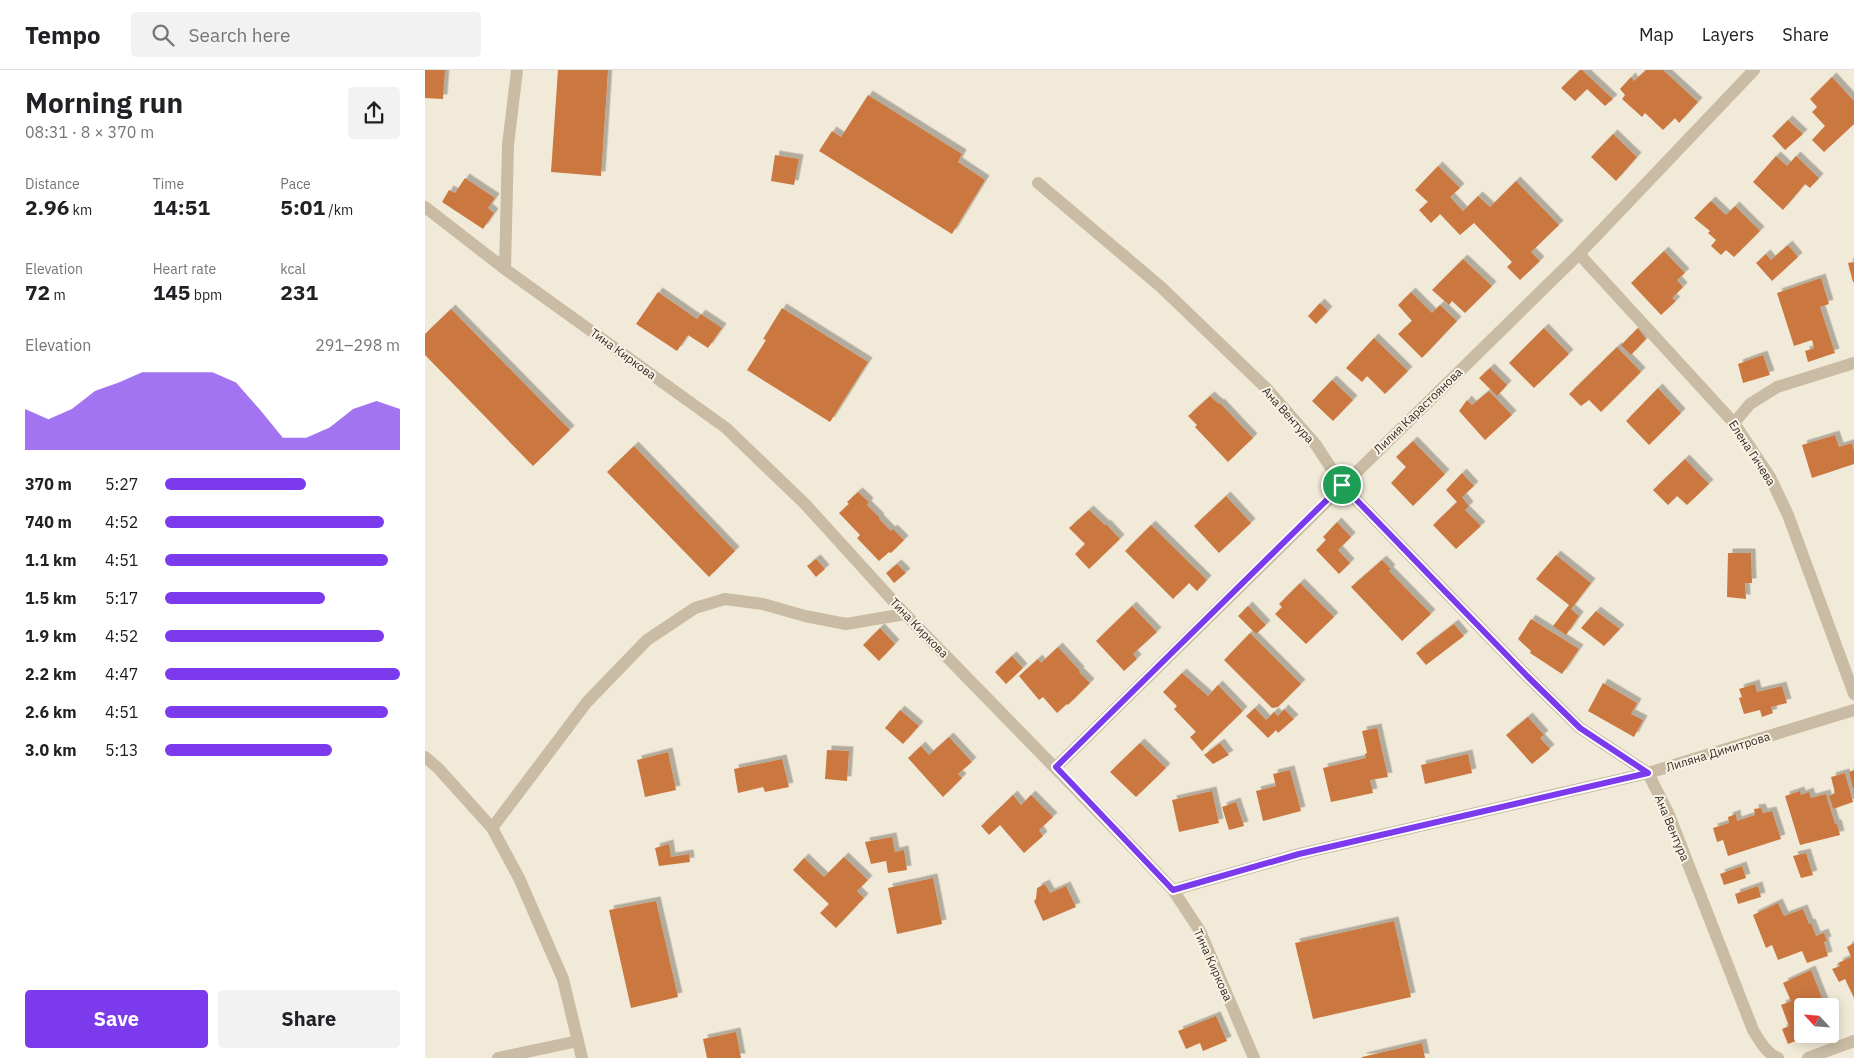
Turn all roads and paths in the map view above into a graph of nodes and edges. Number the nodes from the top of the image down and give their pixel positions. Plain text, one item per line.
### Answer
1 (517, 70) edge
2 (1754, 70) edge
3 (1038, 183) dead end
4 (425, 207) edge
5 (1579, 254) junction
6 (505, 269) junction
7 (1854, 363) edge
8 (1734, 423) junction
9 (1342, 485) junction
10 (905, 614) junction
11 (1854, 694) edge
12 (1854, 710) edge
13 (425, 756) edge
14 (1056, 767) junction
15 (1648, 773) junction
16 (492, 828) junction
17 (1173, 890) junction
18 (578, 1041) junction
19 (1854, 1041) edge
20 (1776, 1057) edge
21 (498, 1058) edge
22 (582, 1058) edge
23 (1254, 1058) edge
24 (1808, 1058) edge

1 - 6 street
2 - 5 street, Лилия Карастоянова
3 - 9 street, Ана Вентура
4 - 6 street, Тина Киркова
5 - 8 street, Елена Гичева
5 - 9 street, Лилия Карастоянова
6 - 10 street, Тина Киркова
7 - 8 street
8 - 11 street, Елена Гичева
9 - 14 street, Лилия Карастоянова
9 - 15 street, Ана Вентура
10 - 14 street, Тина Киркова
10 - 16 street
12 - 15 street, Лиляна Димитрова
13 - 16 street
14 - 17 street, Тина Киркова
15 - 17 street, Лиляна Димитрова
15 - 20 street, Ана Вентура
16 - 18 street
17 - 23 street, Тина Киркова
18 - 21 street
18 - 22 street
19 - 24 street

